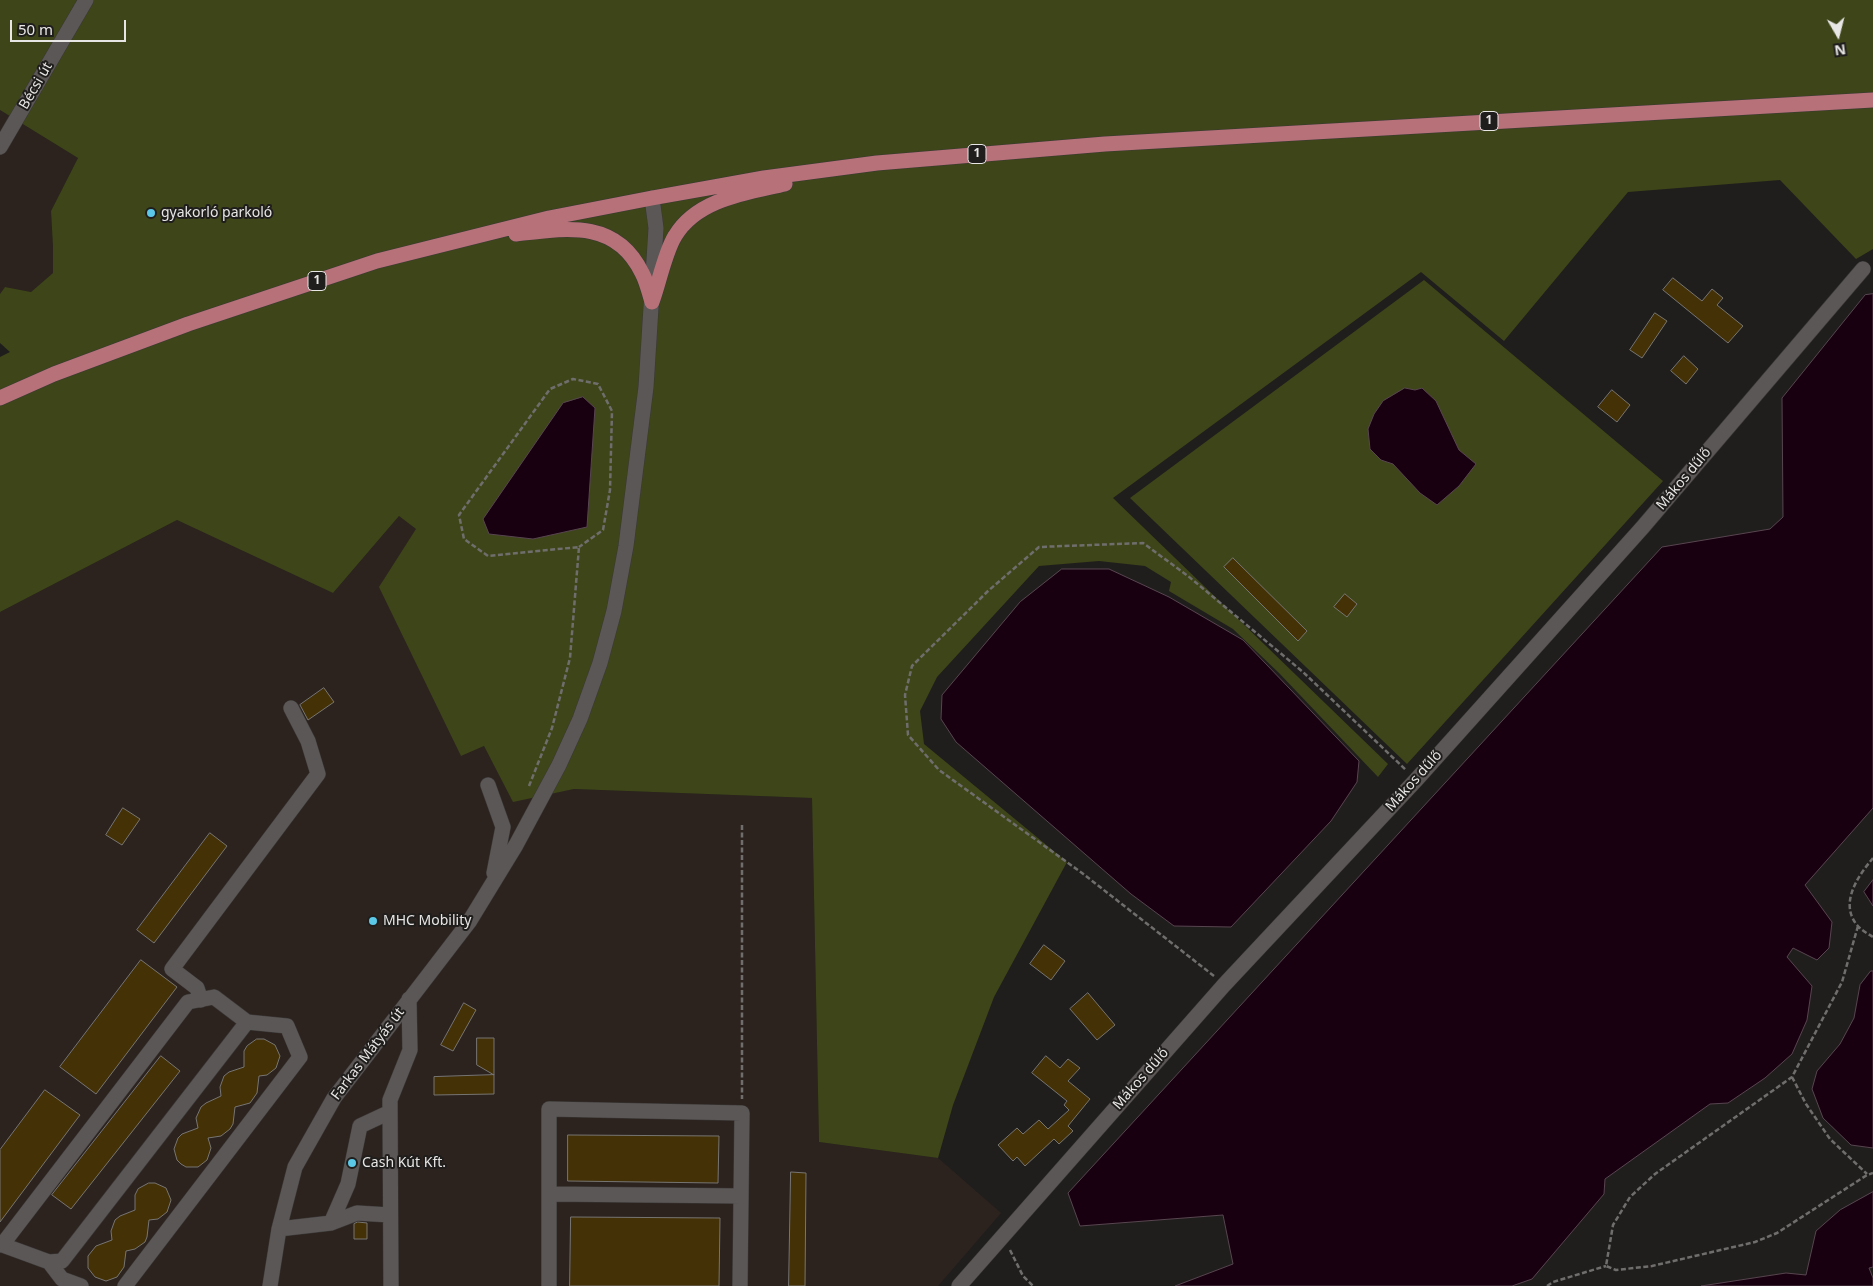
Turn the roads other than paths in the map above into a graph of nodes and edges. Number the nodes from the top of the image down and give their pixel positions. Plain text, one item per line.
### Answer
1 (86, 0) edge
2 (1873, 100) edge
3 (0, 146) edge
4 (849, 167) junction
5 (652, 198) junction
6 (553, 224) junction
7 (1863, 269) dead end
8 (652, 302) junction
9 (0, 398) edge
10 (291, 708) dead end
11 (488, 785) dead end
12 (492, 885) junction
13 (409, 999) junction
14 (201, 1000) junction
15 (248, 1022) junction
16 (390, 1112) junction
17 (550, 1194) junction
18 (741, 1196) junction
19 (390, 1215) junction
20 (331, 1223) junction
21 (279, 1229) junction
22 (1, 1244) edge
23 (49, 1262) junction
24 (81, 1286) edge
25 (125, 1286) edge
26 (270, 1286) edge
27 (391, 1286) edge
28 (549, 1286) edge
29 (740, 1286) edge
30 (959, 1286) edge

1 - 3 street, Bécsi út
2 - 4 main road, 1
4 - 5 main road, 1
4 - 8 main road
5 - 6 main road, 1
5 - 8 street, Farkas Mátyás út
6 - 8 main road
6 - 9 main road, 1
7 - 30 street, Mákos dűlő
8 - 12 street, Farkas Mátyás út
10 - 14 street
11 - 12 street
12 - 13 street, Farkas Mátyás út
13 - 16 street
13 - 21 street, Farkas Mátyás út
14 - 15 street
14 - 22 street
15 - 23 street
15 - 25 street
16 - 19 street
16 - 20 street
17 - 18 street
17 - 18 street
17 - 28 street
18 - 29 street
19 - 20 street
19 - 27 street
20 - 21 street
21 - 26 street, Farkas Mátyás út
22 - 23 street
23 - 24 street

